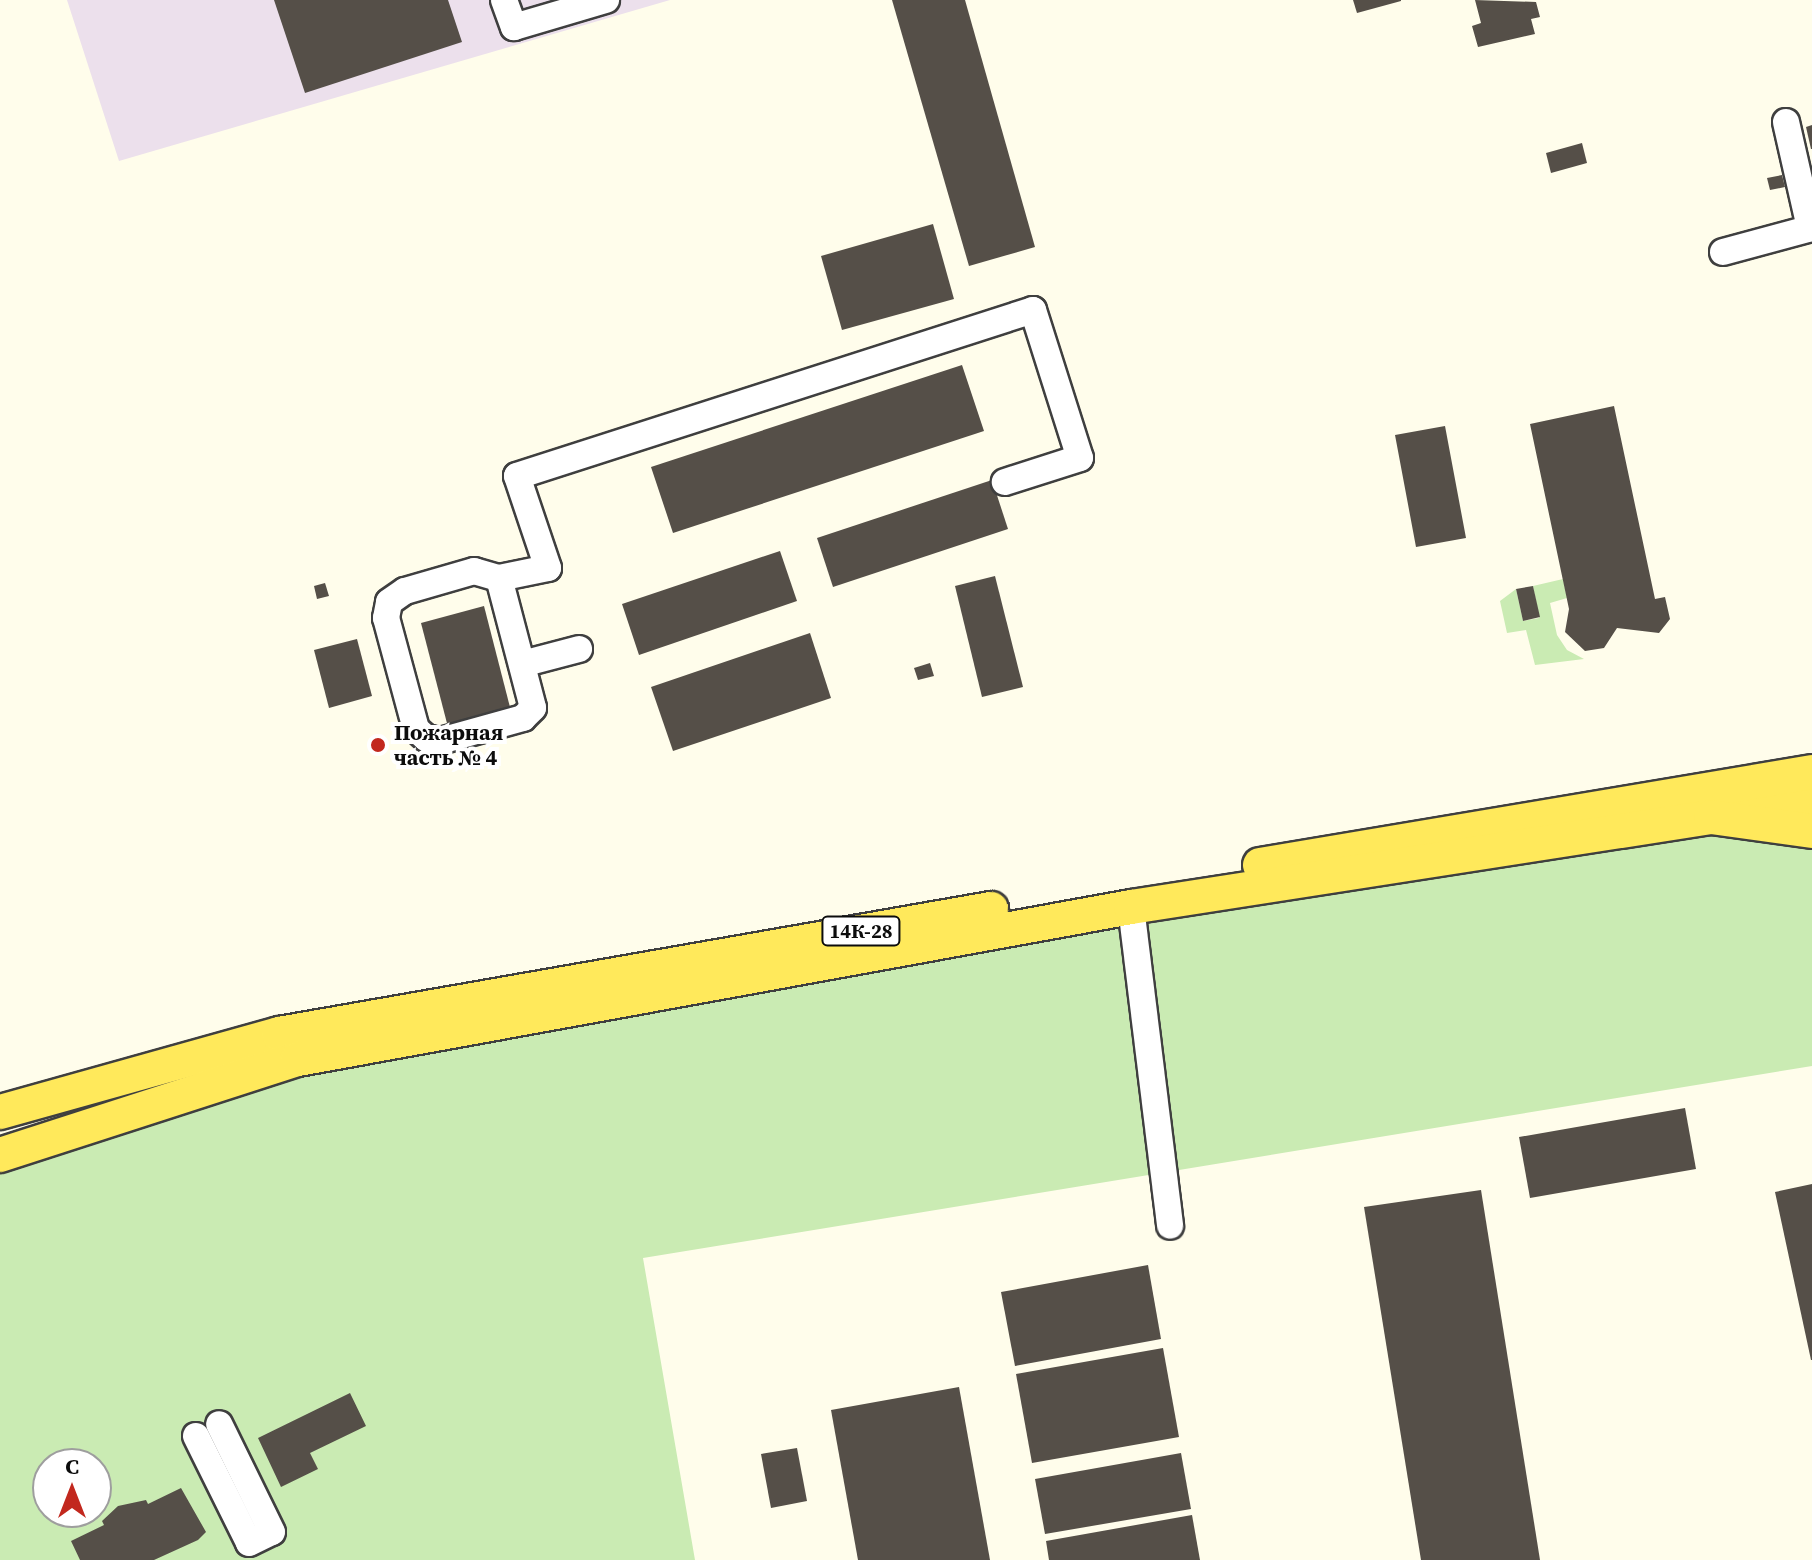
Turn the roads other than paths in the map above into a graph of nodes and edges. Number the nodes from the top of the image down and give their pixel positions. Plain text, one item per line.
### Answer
1 (504, 0) edge
2 (606, 0) edge
3 (1786, 122) dead end
4 (1811, 228) edge
5 (1723, 252) dead end
6 (1005, 482) dead end
7 (499, 578) junction
8 (579, 649) dead end
9 (522, 664) junction
10 (1812, 764) edge
11 (1812, 772) edge
12 (1731, 789) junction
13 (1812, 799) edge
14 (1711, 817) junction
15 (1812, 831) edge
16 (1131, 907) junction
17 (0, 1112) edge
18 (0, 1155) edge
19 (1170, 1226) dead end

1 - 2 street
3 - 4 street
4 - 5 street
6 - 7 street
7 - 9 street
7 - 9 street
8 - 9 street
10 - 12 main road
11 - 12 main road, 14К-28
12 - 17 main road, 14К-28
13 - 14 main road
14 - 15 main road
14 - 16 main road, 14К-28
16 - 18 main road, 14К-28
16 - 19 street

